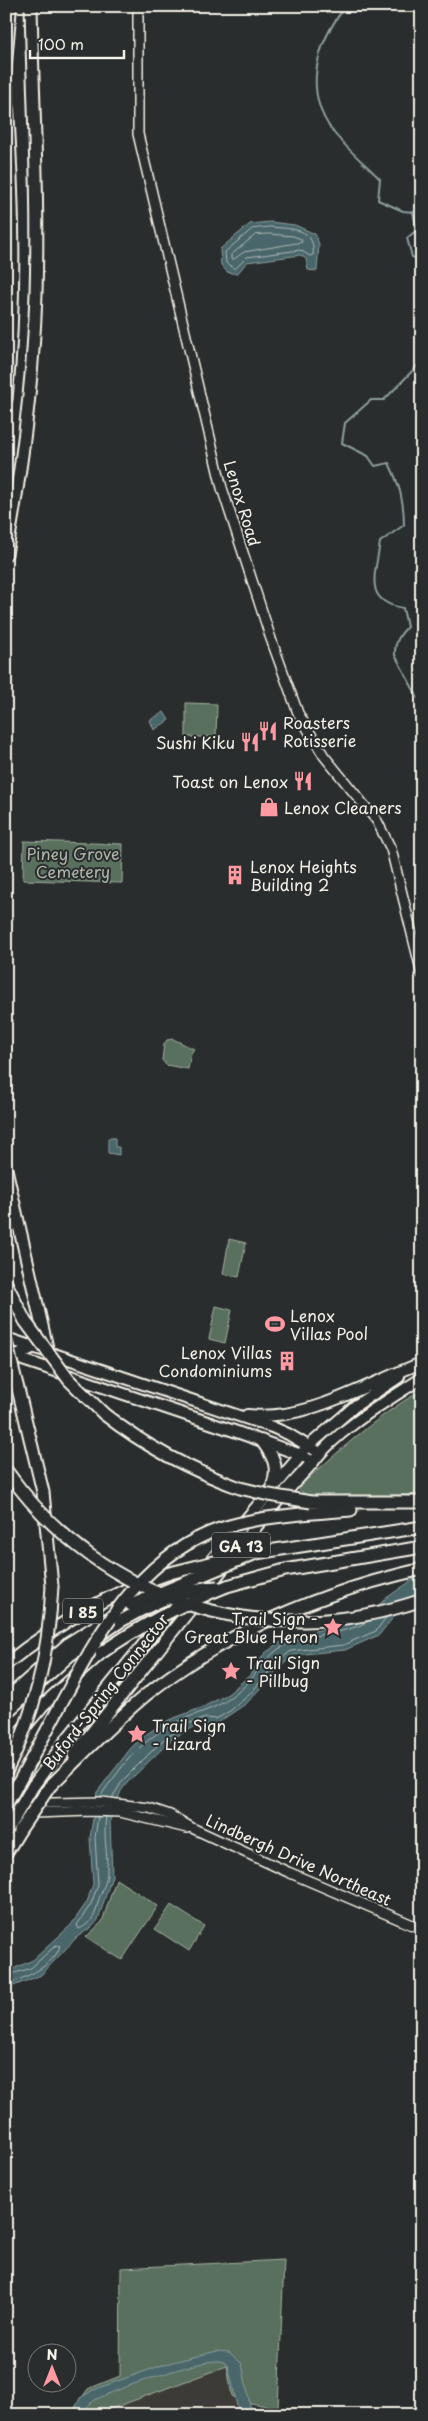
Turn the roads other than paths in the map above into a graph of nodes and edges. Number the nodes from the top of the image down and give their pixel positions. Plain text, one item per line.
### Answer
1 (31, 6) edge
2 (138, 6) edge
3 (6, 86) edge
4 (6, 399) edge
5 (6, 554) edge
6 (422, 974) edge
7 (6, 1168) edge
8 (6, 1283) edge
9 (42, 1321) junction
10 (6, 1340) edge
11 (33, 1347) junction
12 (48, 1352) junction
13 (10, 1356) edge
14 (422, 1363) edge
15 (422, 1378) edge
16 (226, 1412) junction
17 (262, 1441) junction
18 (304, 1451) junction
19 (317, 1458) junction
20 (6, 1470) edge
21 (272, 1488) junction
22 (422, 1502) edge
23 (403, 1503) junction
24 (422, 1528) edge
25 (422, 1547) edge
26 (256, 1553) junction
27 (422, 1569) edge
28 (227, 1586) junction
29 (422, 1600) edge
30 (6, 1664) edge
31 (6, 1699) edge
32 (6, 1713) edge
33 (6, 1748) edge
34 (6, 1772) edge
35 (50, 1786) junction
36 (6, 1804) edge
37 (127, 1809) junction
38 (6, 1814) edge
39 (6, 1831) edge
40 (6, 1853) edge
41 (422, 1929) edge

1 - 5 highway
2 - 6 street, Lenox Road
3 - 4 highway
7 - 9 highway
8 - 23 highway, bridge
9 - 11 highway
9 - 12 highway
10 - 11 main road
10 - 34 highway, bridge
11 - 12 main road
11 - 13 highway
12 - 16 main road
13 - 17 main road
14 - 16 main road
14 - 18 main road, GA 13
15 - 19 main road, GA 13
16 - 18 main road
17 - 18 main road
17 - 21 highway
18 - 19 main road
18 - 21 highway, Buford-Spring Connector / GA 13
19 - 35 highway, Buford-Spring Connector / GA 13
20 - 29 highway, bridge
21 - 39 highway, Buford-Spring Connector / GA 13, bridge
22 - 23 highway
23 - 36 highway, bridge
24 - 26 highway, I 85
25 - 28 highway, I 85
26 - 30 highway, I 85, bridge
26 - 31 highway, bridge
27 - 35 highway
28 - 32 highway, bridge
28 - 33 highway, I 85, bridge
35 - 40 highway, Buford-Spring Connector / GA 13, bridge
36 - 37 street, Lindbergh Drive Northeast
37 - 38 street, Lindbergh Drive Northeast
37 - 41 street, Lindbergh Drive Northeast

